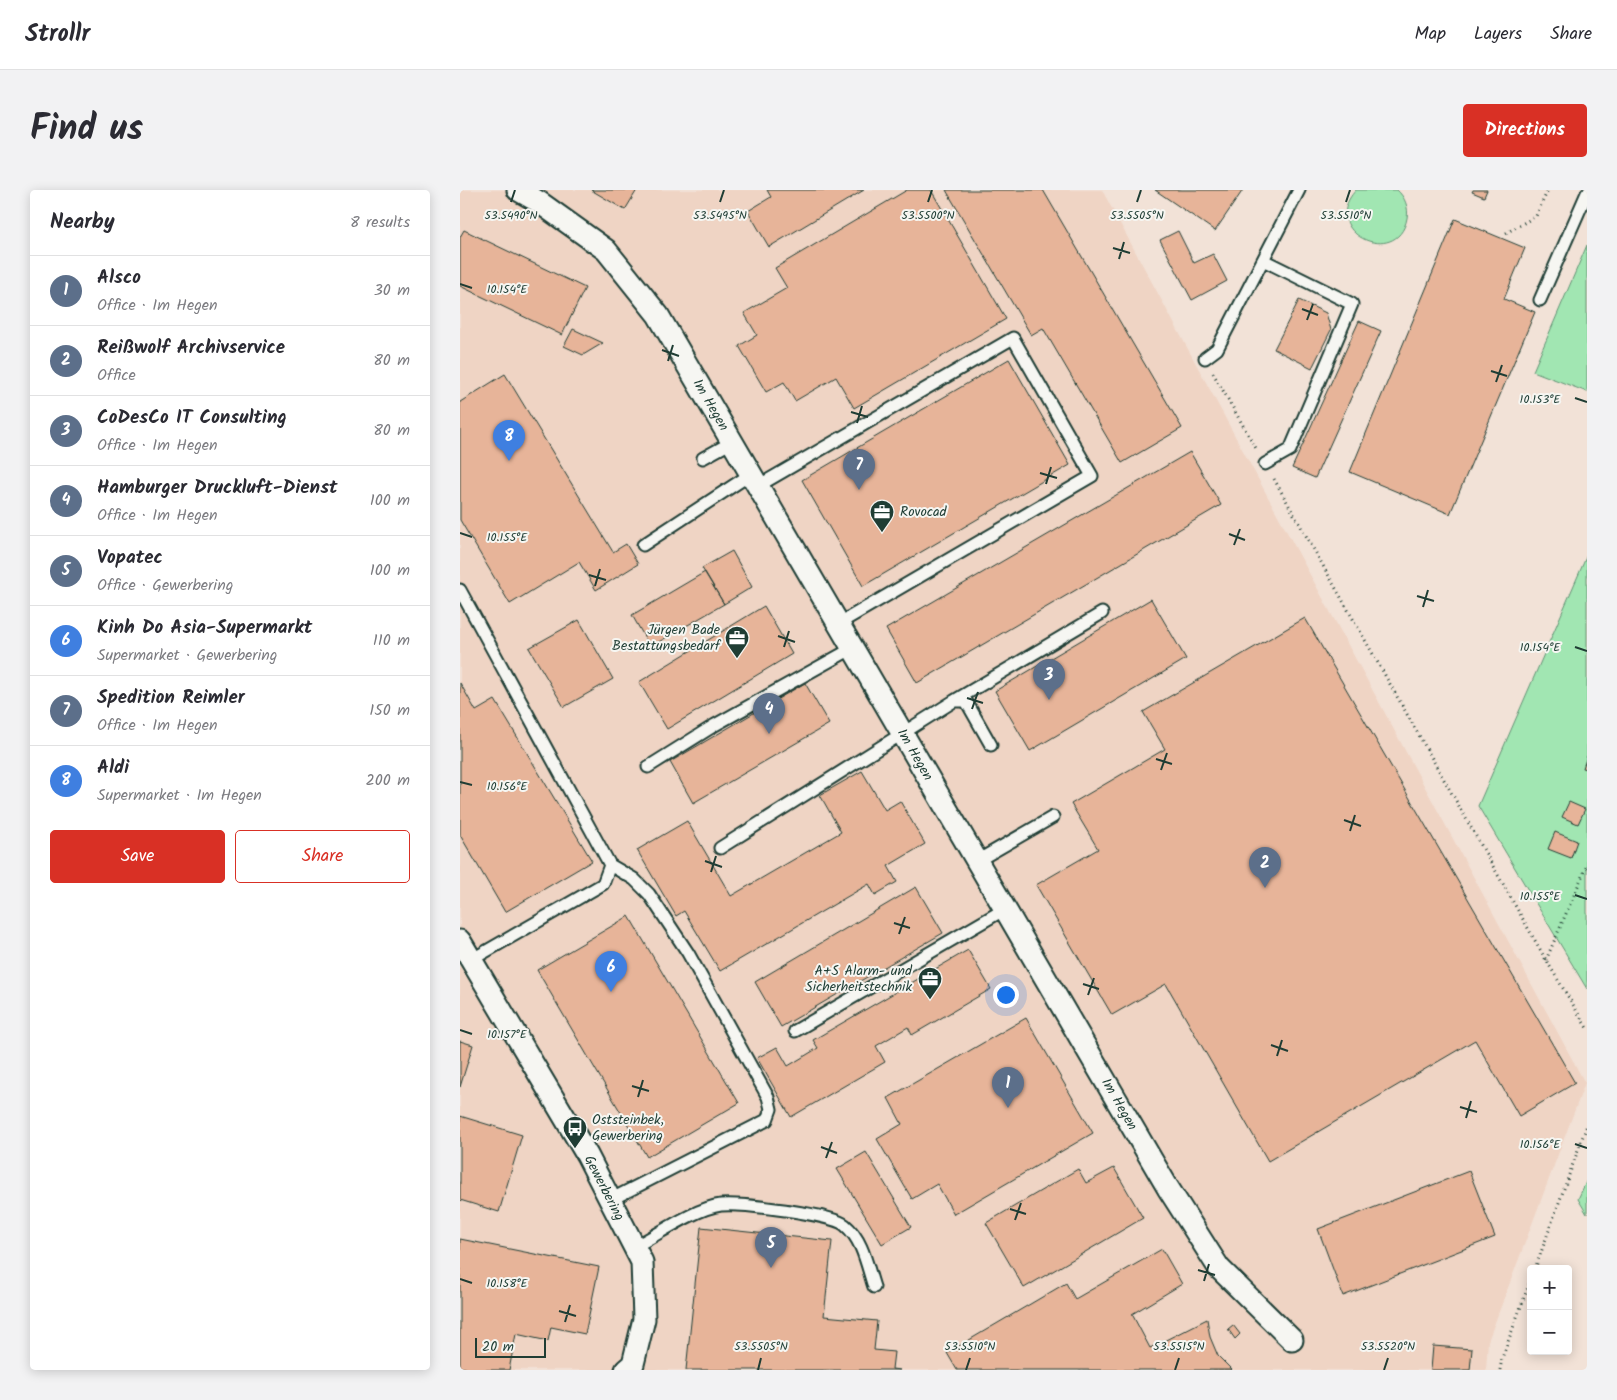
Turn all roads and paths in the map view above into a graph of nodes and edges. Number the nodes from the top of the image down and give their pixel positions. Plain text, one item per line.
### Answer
1 (518, 190) edge
2 (1299, 190) edge
3 (1548, 190) edge
4 (1587, 193) edge
5 (1506, 233) dead end
6 (1263, 260) junction
7 (1540, 300) dead end
8 (1205, 358) joint
9 (732, 442) junction
10 (703, 458) dead end
11 (1265, 464) junction
12 (754, 480) junction
13 (642, 545) dead end
14 (460, 590) edge
15 (1102, 613) dead end
16 (838, 624) junction
17 (853, 648) junction
18 (954, 701) junction
19 (902, 732) junction
20 (991, 745) dead end
21 (648, 767) dead end
22 (1053, 816) dead end
23 (720, 848) dead end
24 (977, 862) junction
25 (610, 865) junction
26 (1587, 865) edge
27 (1005, 909) junction
28 (460, 941) edge
29 (471, 960) junction
30 (1546, 960) junction
31 (1587, 1028) edge
32 (795, 1031) dead end
33 (1587, 1125) edge
34 (610, 1200) junction
35 (634, 1247) junction
36 (1535, 1265) edge
37 (874, 1287) dead end
38 (1527, 1290) edge
39 (1292, 1340) dead end
40 (626, 1370) edge
41 (1500, 1370) edge

1 - 9 street, Im Hegen
2 - 6 lane
3 - 5 path
4 - 7 lane
6 - 8 lane
6 - 11 lane
8 - 11 path
9 - 10 lane
9 - 12 street, Im Hegen
11 - 30 path
12 - 13 lane
12 - 16 street, Im Hegen
12 - 16 lane
14 - 25 lane
15 - 18 lane
16 - 17 street, Im Hegen
17 - 19 street, Im Hegen
17 - 21 lane
18 - 19 lane
18 - 20 lane
19 - 23 lane
19 - 24 street, Im Hegen
22 - 24 lane
24 - 27 street, Im Hegen
25 - 29 lane
25 - 34 lane
26 - 30 path
27 - 32 lane
27 - 39 street, Im Hegen
28 - 29 street, Gewerbering
29 - 34 street, Gewerbering
30 - 31 path
33 - 36 path
34 - 35 street, Gewerbering
35 - 37 lane
35 - 40 street, Gewerbering
38 - 41 path

